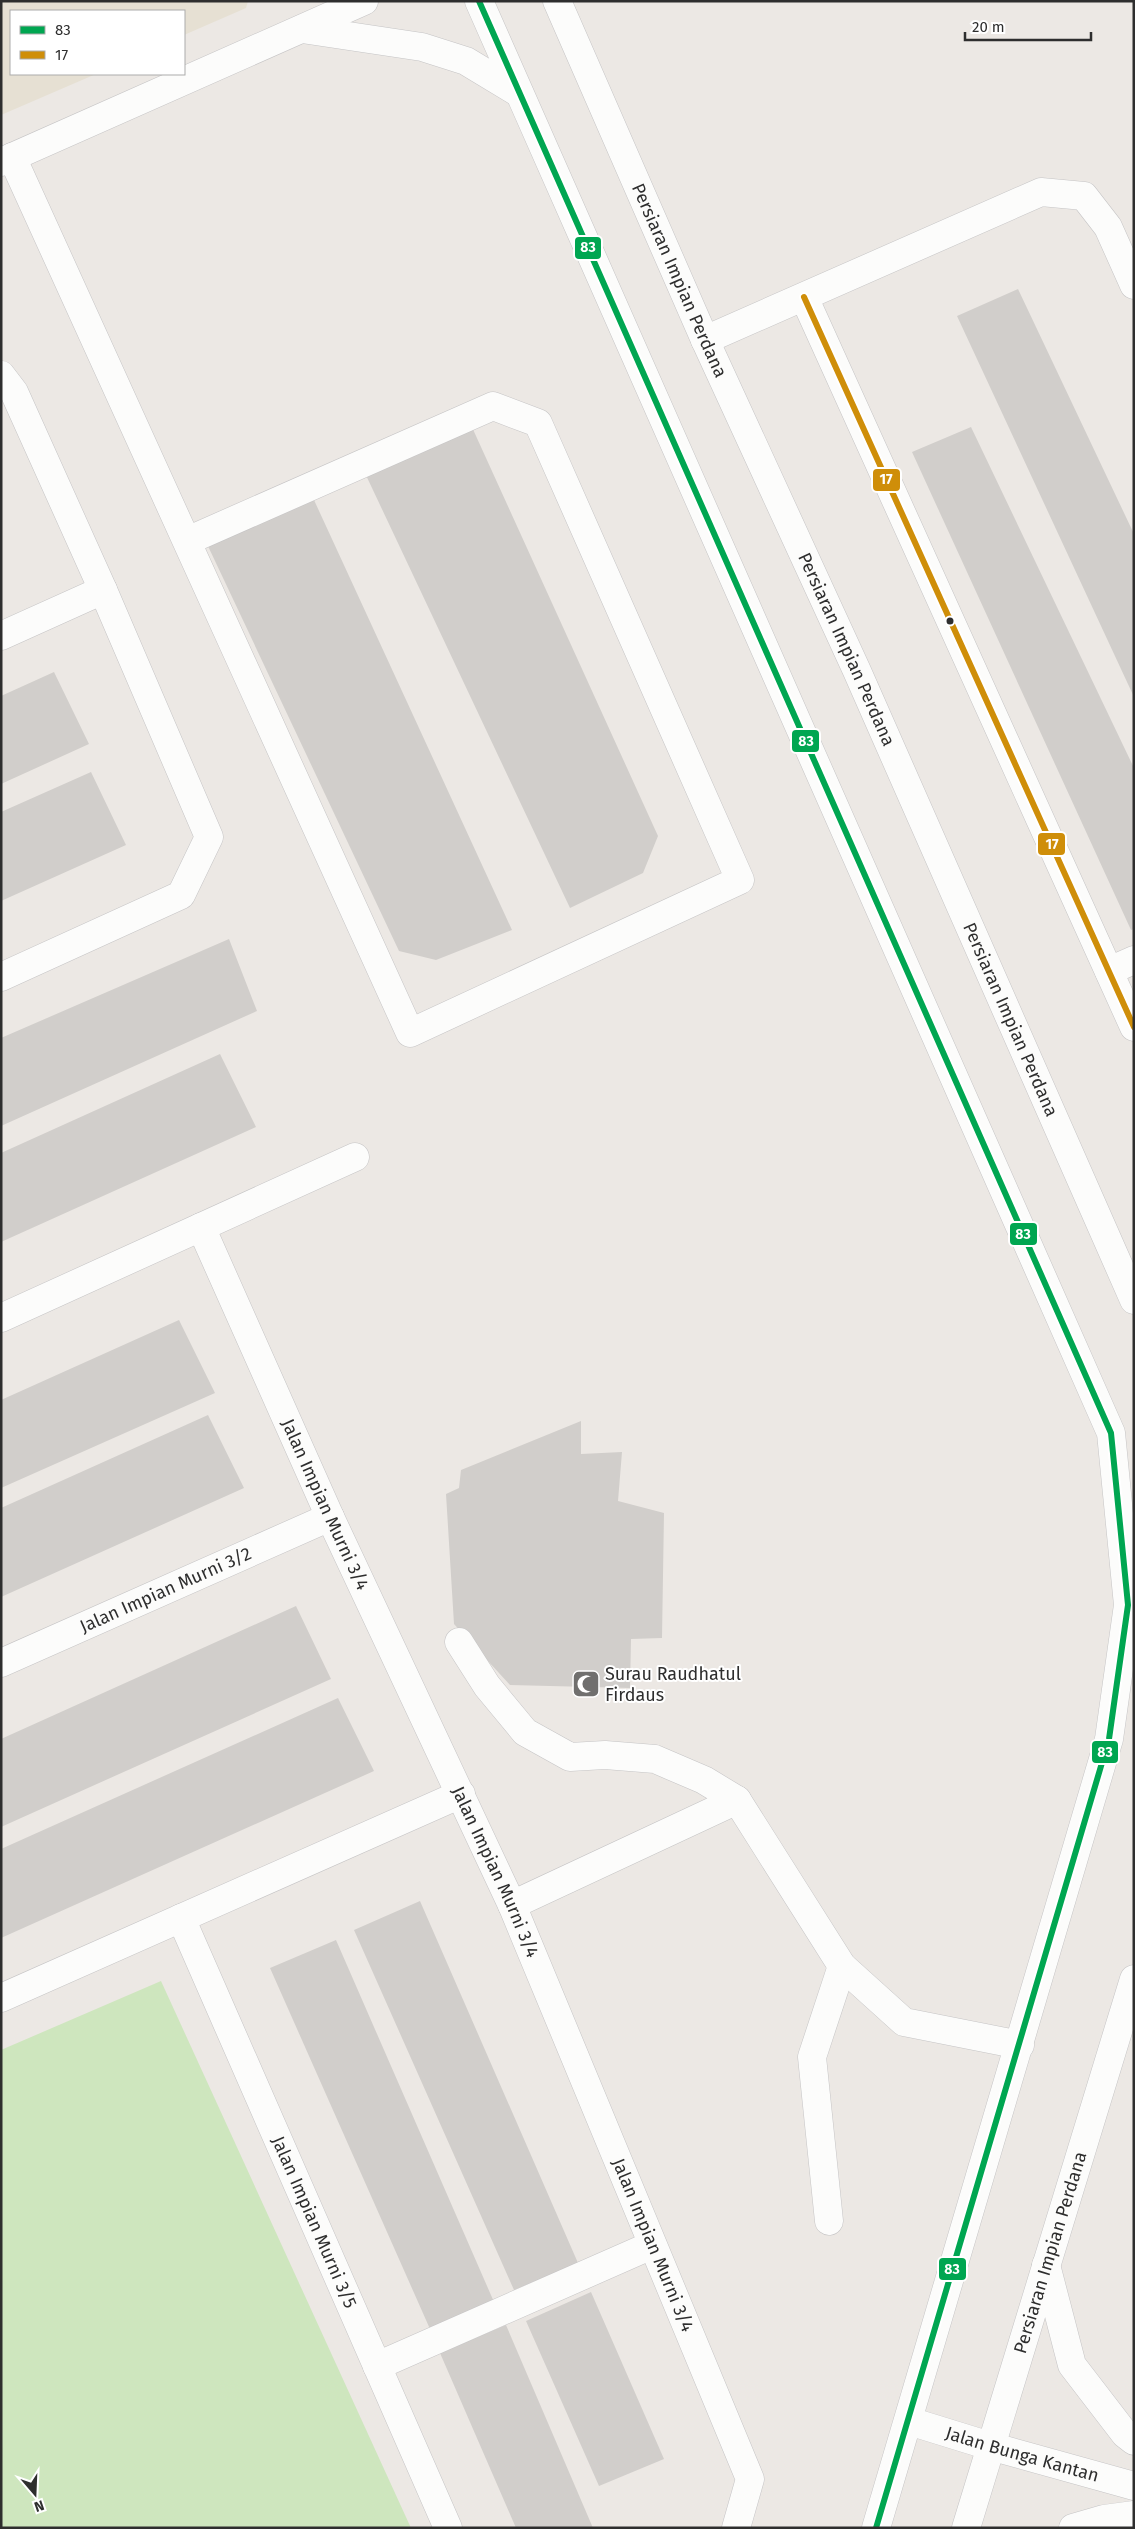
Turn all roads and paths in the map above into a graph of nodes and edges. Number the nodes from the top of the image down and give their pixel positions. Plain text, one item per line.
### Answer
1 (319, 1) edge
2 (364, 1) edge
3 (479, 1) edge
4 (557, 1) edge
5 (302, 29) junction
6 (519, 93) junction
7 (7, 159) edge
8 (1134, 285) edge
9 (804, 297) junction
10 (704, 340) junction
11 (1, 375) edge
12 (187, 541) junction
13 (103, 590) junction
14 (1, 636) edge
15 (1134, 960) edge
16 (1109, 971) junction
17 (1, 977) edge
18 (1134, 1028) edge
19 (355, 1157) dead end
20 (201, 1227) junction
21 (1134, 1300) edge
22 (1, 1318) edge
23 (330, 1517) junction
24 (459, 1642) dead end
25 (1, 1662) edge
26 (461, 1794) junction
27 (737, 1800) junction
28 (512, 1905) junction
29 (181, 1918) junction
30 (842, 1966) junction
31 (1134, 1979) edge
32 (1, 1998) edge
33 (1020, 2045) junction
34 (829, 2221) dead end
35 (652, 2245) junction
36 (1046, 2265) junction
37 (376, 2366) junction
38 (909, 2421) junction
39 (1134, 2441) edge
40 (990, 2446) junction
41 (1134, 2486) edge
42 (1134, 2515) edge
43 (448, 2528) edge
44 (736, 2528) edge
45 (876, 2528) edge
46 (966, 2528) edge
47 (1073, 2528) edge

1 - 5 street
2 - 5 street
3 - 6 street
4 - 10 street, Persiaran Impian Perdana
5 - 6 street
5 - 7 street
6 - 33 street
7 - 12 street
8 - 9 street
9 - 10 street
9 - 16 street
10 - 21 street, Persiaran Impian Perdana
11 - 13 street
12 - 12 street
13 - 14 street
13 - 17 street
15 - 16 street
16 - 18 street
19 - 20 street
20 - 22 street
20 - 23 street, Jalan Impian Murni 3/4
23 - 25 street, Jalan Impian Murni 3/2
23 - 26 street, Jalan Impian Murni 3/4
24 - 27 street
26 - 28 street, Jalan Impian Murni 3/4
26 - 29 street
27 - 28 street
27 - 30 street
28 - 35 street, Jalan Impian Murni 3/4
29 - 32 street
29 - 37 street, Jalan Impian Murni 3/5
30 - 33 street
30 - 34 street
31 - 36 street, Persiaran Impian Perdana
33 - 38 street
35 - 37 street
35 - 44 street, Jalan Impian Murni 3/4
36 - 39 street
36 - 40 street, Persiaran Impian Perdana
37 - 43 street, Jalan Impian Murni 3/5
38 - 40 street, Jalan Bunga Kantan
38 - 45 street
40 - 41 street, Jalan Bunga Kantan
40 - 46 street, Persiaran Impian Perdana
42 - 47 street

